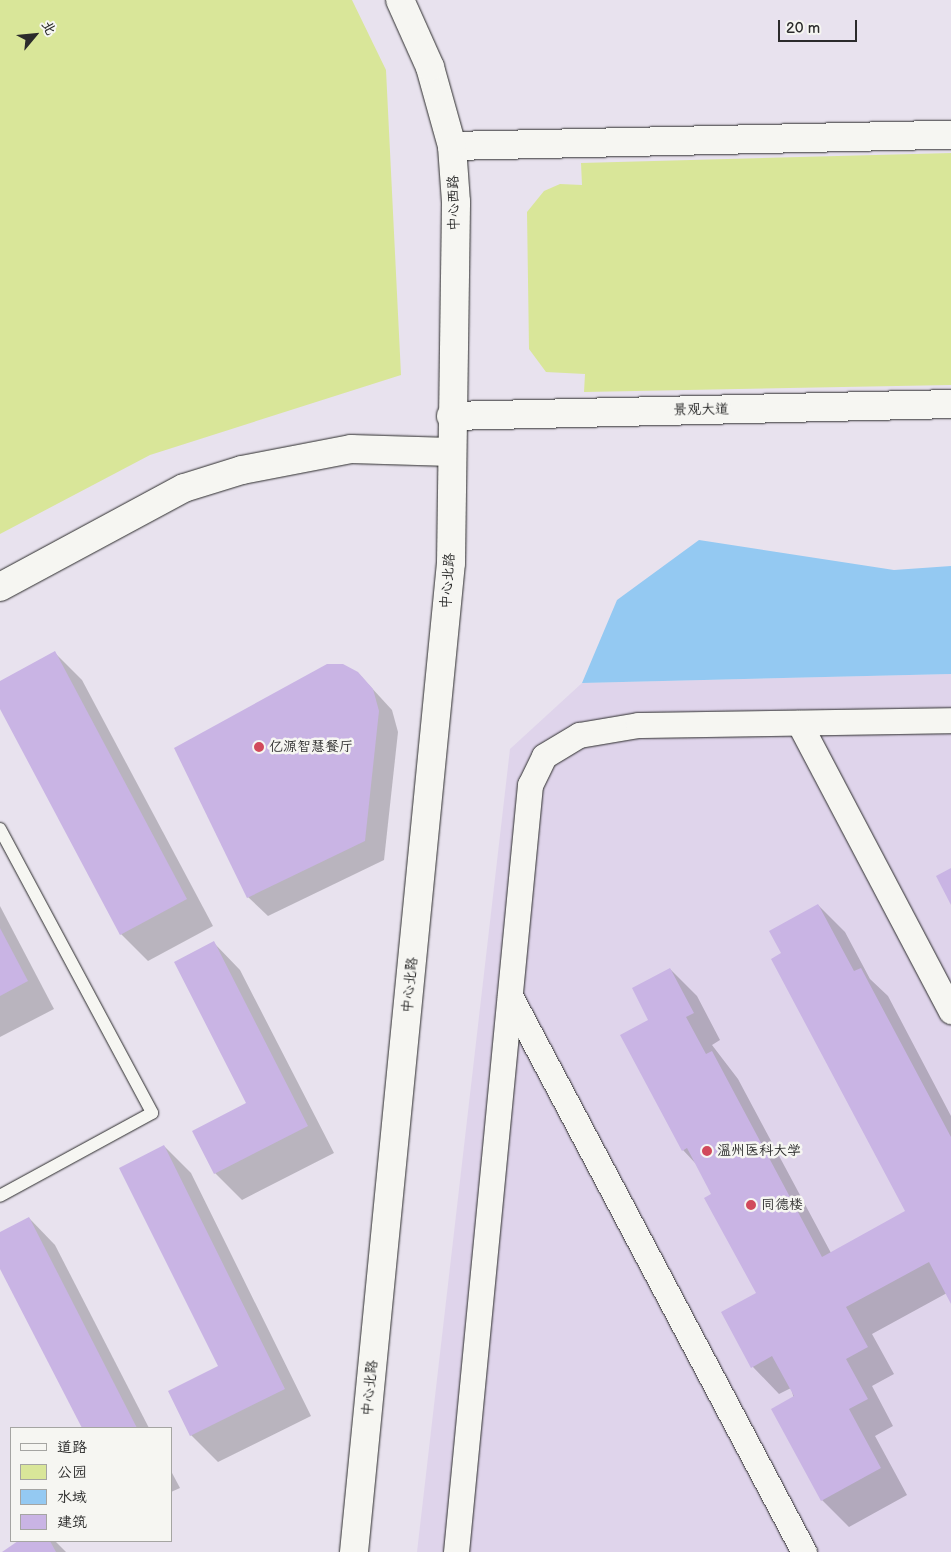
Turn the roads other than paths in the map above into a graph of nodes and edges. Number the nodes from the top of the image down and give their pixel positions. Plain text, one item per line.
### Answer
1 (406, 12) edge
2 (951, 135) edge
3 (452, 146) junction
4 (951, 404) edge
5 (451, 416) junction
6 (451, 452) junction
7 (0, 587) edge
8 (951, 720) edge
9 (799, 723) junction
10 (0, 829) edge
11 (510, 996) junction
12 (951, 1011) edge
13 (0, 1196) edge
14 (354, 1552) edge
15 (456, 1552) edge
16 (804, 1552) edge

1 - 3 main road, 中心西路
2 - 3 main road
3 - 5 main road, 中心西路
4 - 5 main road, 景观大道
5 - 6 main road, 中心北路
6 - 7 main road
6 - 14 main road, 中心北路
8 - 9 street
9 - 11 street
9 - 12 street
10 - 13 lane
11 - 15 street
11 - 16 street

